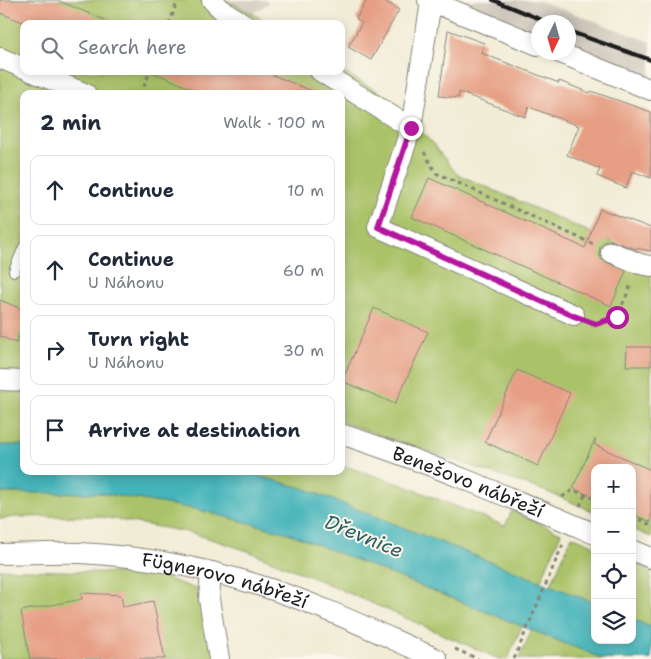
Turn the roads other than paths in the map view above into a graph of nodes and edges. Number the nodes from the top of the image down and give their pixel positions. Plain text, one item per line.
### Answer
1 (212, 0) edge
2 (430, 1) edge
3 (238, 20) edge
4 (531, 42) edge
5 (0, 58) edge
6 (576, 59) edge
7 (20, 66) edge
8 (41, 75) edge
9 (326, 75) edge
10 (77, 90) edge
11 (651, 90) edge
12 (411, 128) junction
13 (611, 252) road end
14 (20, 257) edge
15 (646, 265) edge
16 (14, 272) dead end
17 (574, 316) road end
18 (0, 380) edge
19 (20, 381) edge
20 (345, 435) edge
21 (591, 532) edge
22 (636, 552) edge
23 (0, 554) edge
24 (651, 558) edge
25 (211, 572) junction
26 (219, 659) edge
27 (437, 659) edge

1 - 3 street
2 - 4 street
2 - 12 street
5 - 7 street
6 - 11 street
8 - 10 street
9 - 12 street
12 - 17 street
13 - 15 street
14 - 16 lane
18 - 19 street
20 - 21 street, Benešovo nábřeží
22 - 24 street
23 - 25 street, Fügnerovo nábřeží
25 - 26 street
25 - 27 street, Fügnerovo nábřeží

